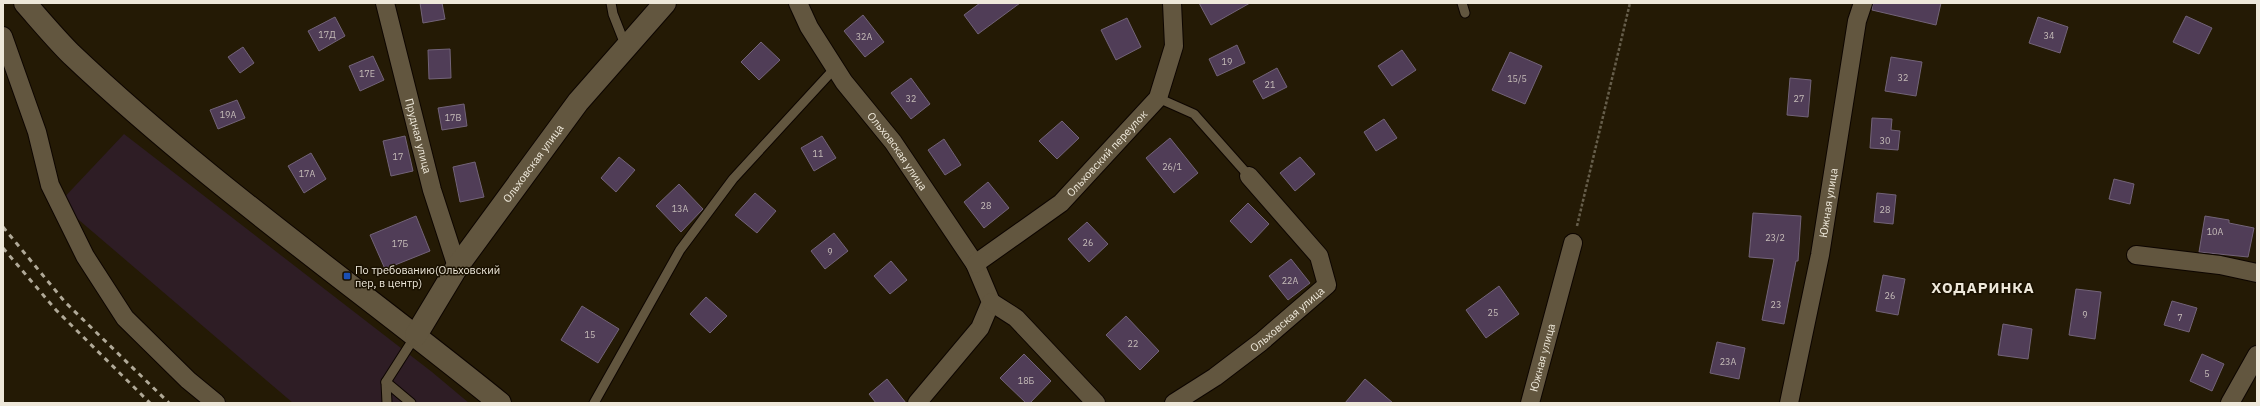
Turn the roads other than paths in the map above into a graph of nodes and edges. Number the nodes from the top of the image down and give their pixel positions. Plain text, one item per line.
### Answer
1 (25, 3) edge
2 (385, 3) edge
3 (611, 3) edge
4 (665, 3) edge
5 (798, 3) edge
6 (1172, 3) edge
7 (1462, 3) edge
8 (1863, 3) edge
9 (1465, 13) dead end
10 (3, 36) edge
11 (626, 48) junction
12 (835, 68) junction
13 (1158, 98) junction
14 (1249, 176) joint
15 (1573, 243) road end
16 (2136, 255) dead end
17 (976, 264) junction
18 (457, 267) junction
19 (2257, 273) edge
20 (991, 302) junction
21 (416, 335) junction
22 (2257, 355) edge
23 (386, 382) junction
24 (216, 403) edge
25 (387, 403) edge
26 (410, 403) edge
27 (500, 403) edge
28 (594, 403) edge
29 (917, 403) edge
30 (1096, 403) edge
31 (1174, 403) edge
32 (1530, 403) edge
33 (1789, 403) edge
34 (2230, 403) edge

1 - 21 street
2 - 18 street, Прудная улица
3 - 11 lane
4 - 11 street, Ольховская улица
5 - 12 street, Ольховская улица
6 - 13 street, Ольховский переулок
7 - 9 lane
8 - 33 street, Южная улица
10 - 24 street
11 - 18 street, Ольховская улица
12 - 17 street, Ольховская улица
12 - 28 lane
13 - 14 lane
13 - 17 street, Ольховский переулок
14 - 31 street, Ольховская улица
15 - 32 street, Южная улица
16 - 19 street
17 - 20 street, Ольховская улица
18 - 21 street, Ольховская улица
20 - 29 street
20 - 30 street
21 - 23 lane
21 - 27 street
22 - 34 street
23 - 25 lane
23 - 26 lane

